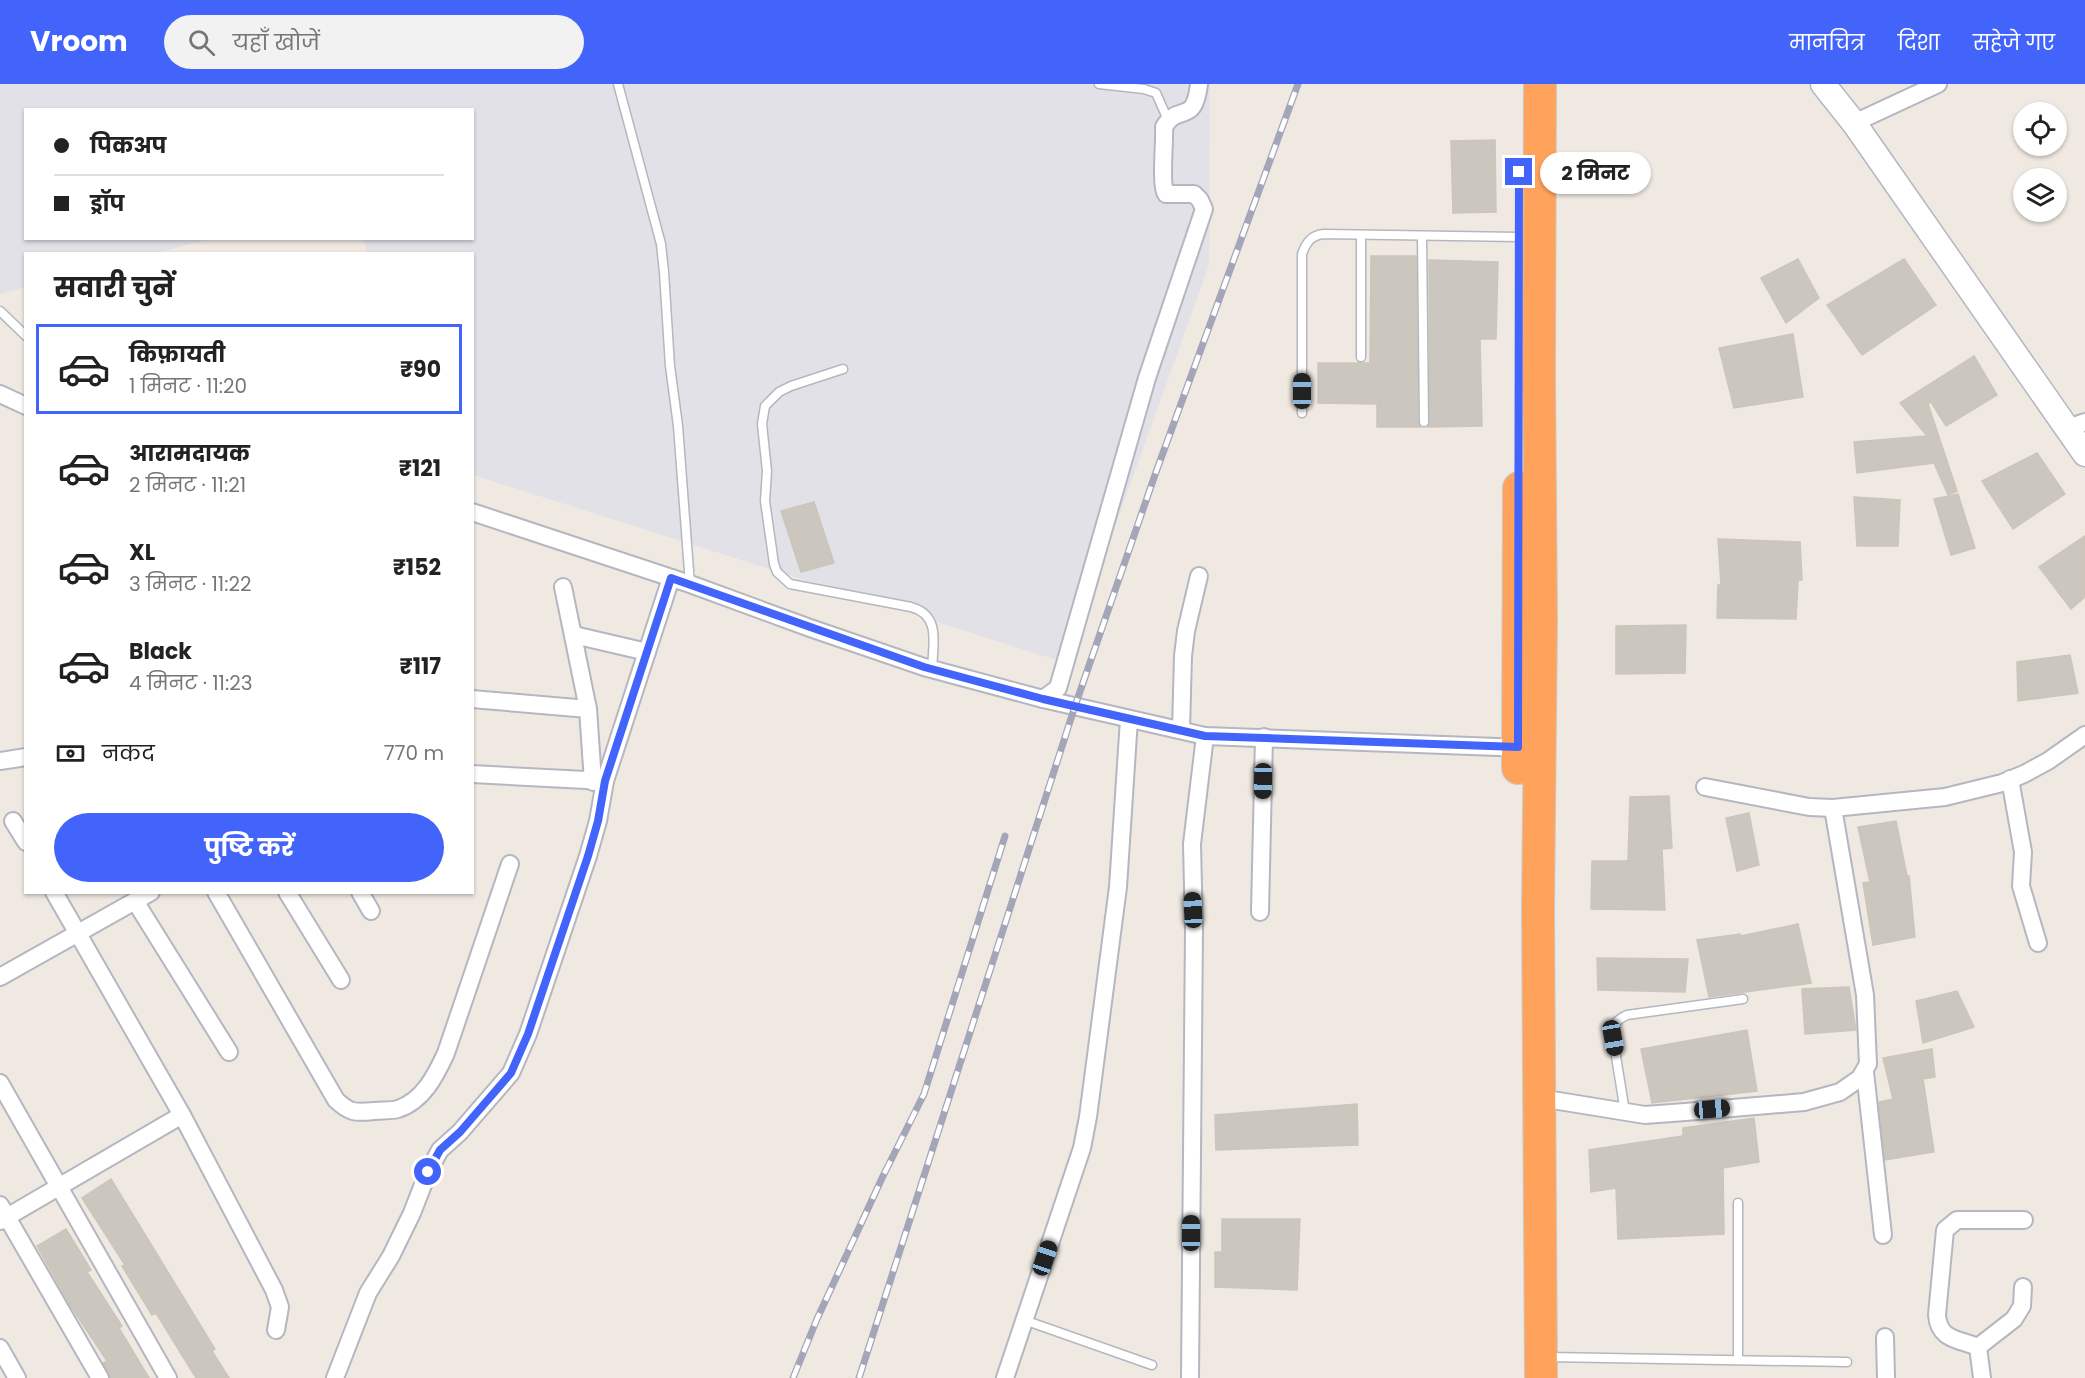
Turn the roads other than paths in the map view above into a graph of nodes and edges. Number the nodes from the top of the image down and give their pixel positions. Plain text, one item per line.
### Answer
1 (618, 84) edge
2 (1099, 84) edge
3 (1199, 84) edge
4 (1519, 84) edge
5 (1540, 84) edge
6 (1823, 84) edge
7 (1938, 84) edge
8 (1168, 120) junction
9 (1854, 123) junction
10 (1361, 235) junction
11 (1422, 236) junction
12 (1519, 237) junction
13 (0, 311) edge
14 (24, 334) edge
15 (1361, 357) dead end
16 (843, 369) dead end
17 (0, 394) edge
18 (24, 405) edge
19 (1302, 413) dead end
20 (1424, 422) dead end
21 (2076, 425) edge
22 (2085, 454) edge
23 (474, 513) edge
24 (1199, 576) dead end
25 (671, 578) junction
26 (690, 584) junction
27 (563, 587) dead end
28 (574, 635) junction
29 (647, 652) junction
30 (932, 669) junction
31 (474, 699) edge
32 (1043, 699) junction
33 (588, 709) junction
34 (1129, 719) junction
35 (1181, 730) junction
36 (2085, 735) edge
37 (1205, 736) junction
38 (1264, 737) junction
39 (1529, 749) junction
40 (24, 757) edge
41 (0, 761) edge
42 (474, 774) edge
43 (2010, 779) junction
44 (599, 781) junction
45 (1705, 787) dead end
46 (1833, 808) junction
47 (13, 821) dead end
48 (24, 839) edge
49 (510, 864) dead end
50 (55, 894) edge
51 (147, 894) edge
52 (217, 894) edge
53 (288, 894) edge
54 (361, 894) edge
55 (135, 901) junction
56 (371, 911) dead end
57 (1260, 912) dead end
58 (78, 933) junction
59 (2038, 943) dead end
60 (0, 976) edge
61 (341, 980) dead end
62 (1743, 999) dead end
63 (229, 1052) dead end
64 (1865, 1072) junction
65 (0, 1083) edge
66 (1540, 1098) junction
67 (1625, 1112) junction
68 (182, 1115) junction
69 (58, 1187) junction
70 (1738, 1203) dead end
71 (2, 1214) edge
72 (2024, 1220) dead end
73 (1883, 1234) dead end
74 (2024, 1287) dead end
75 (1024, 1320) junction
76 (276, 1330) dead end
77 (1885, 1337) dead end
78 (1978, 1347) junction
79 (0, 1348) edge
80 (1738, 1359) junction
81 (1847, 1362) dead end
82 (1152, 1365) dead end
83 (1534, 1371) edge
84 (17, 1378) edge
85 (100, 1378) edge
86 (168, 1378) edge
87 (335, 1378) edge
88 (1005, 1378) edge
89 (1190, 1378) edge
90 (1886, 1378) edge
91 (1982, 1378) edge

1 - 26 lane
2 - 8 lane
3 - 8 street
4 - 12 highway
5 - 39 highway
6 - 9 main road
7 - 9 street
8 - 32 street
9 - 21 main road
10 - 11 lane
10 - 15 lane
10 - 19 lane
11 - 12 lane
11 - 20 lane
12 - 39 highway
13 - 14 lane
16 - 30 lane
17 - 18 street
21 - 22 main road
23 - 25 street
24 - 35 street
25 - 26 street
25 - 29 street
26 - 30 street
27 - 28 street
28 - 29 street
28 - 33 street
29 - 44 street
30 - 32 street
31 - 33 street
32 - 34 street
33 - 44 street
34 - 35 street
34 - 75 street
35 - 37 street
36 - 43 street
37 - 38 street
37 - 89 street
38 - 39 street
38 - 57 street
39 - 66 highway
39 - 83 highway
40 - 41 street
42 - 44 street
43 - 46 street
43 - 59 street
44 - 87 street
45 - 46 street
46 - 64 street
47 - 48 street
49 - 52 street
50 - 58 street
51 - 55 street
53 - 61 street
54 - 56 street
55 - 58 street
55 - 63 street
58 - 60 street
58 - 68 street
62 - 67 lane
64 - 67 street
64 - 73 street
65 - 69 street
66 - 67 street
66 - 83 highway
68 - 69 street
68 - 76 street
69 - 71 street
69 - 86 street
70 - 80 lane
71 - 85 street
72 - 78 street
74 - 78 street
75 - 82 lane
75 - 88 street
77 - 90 street
78 - 91 street
79 - 84 street
80 - 81 lane
80 - 83 lane

